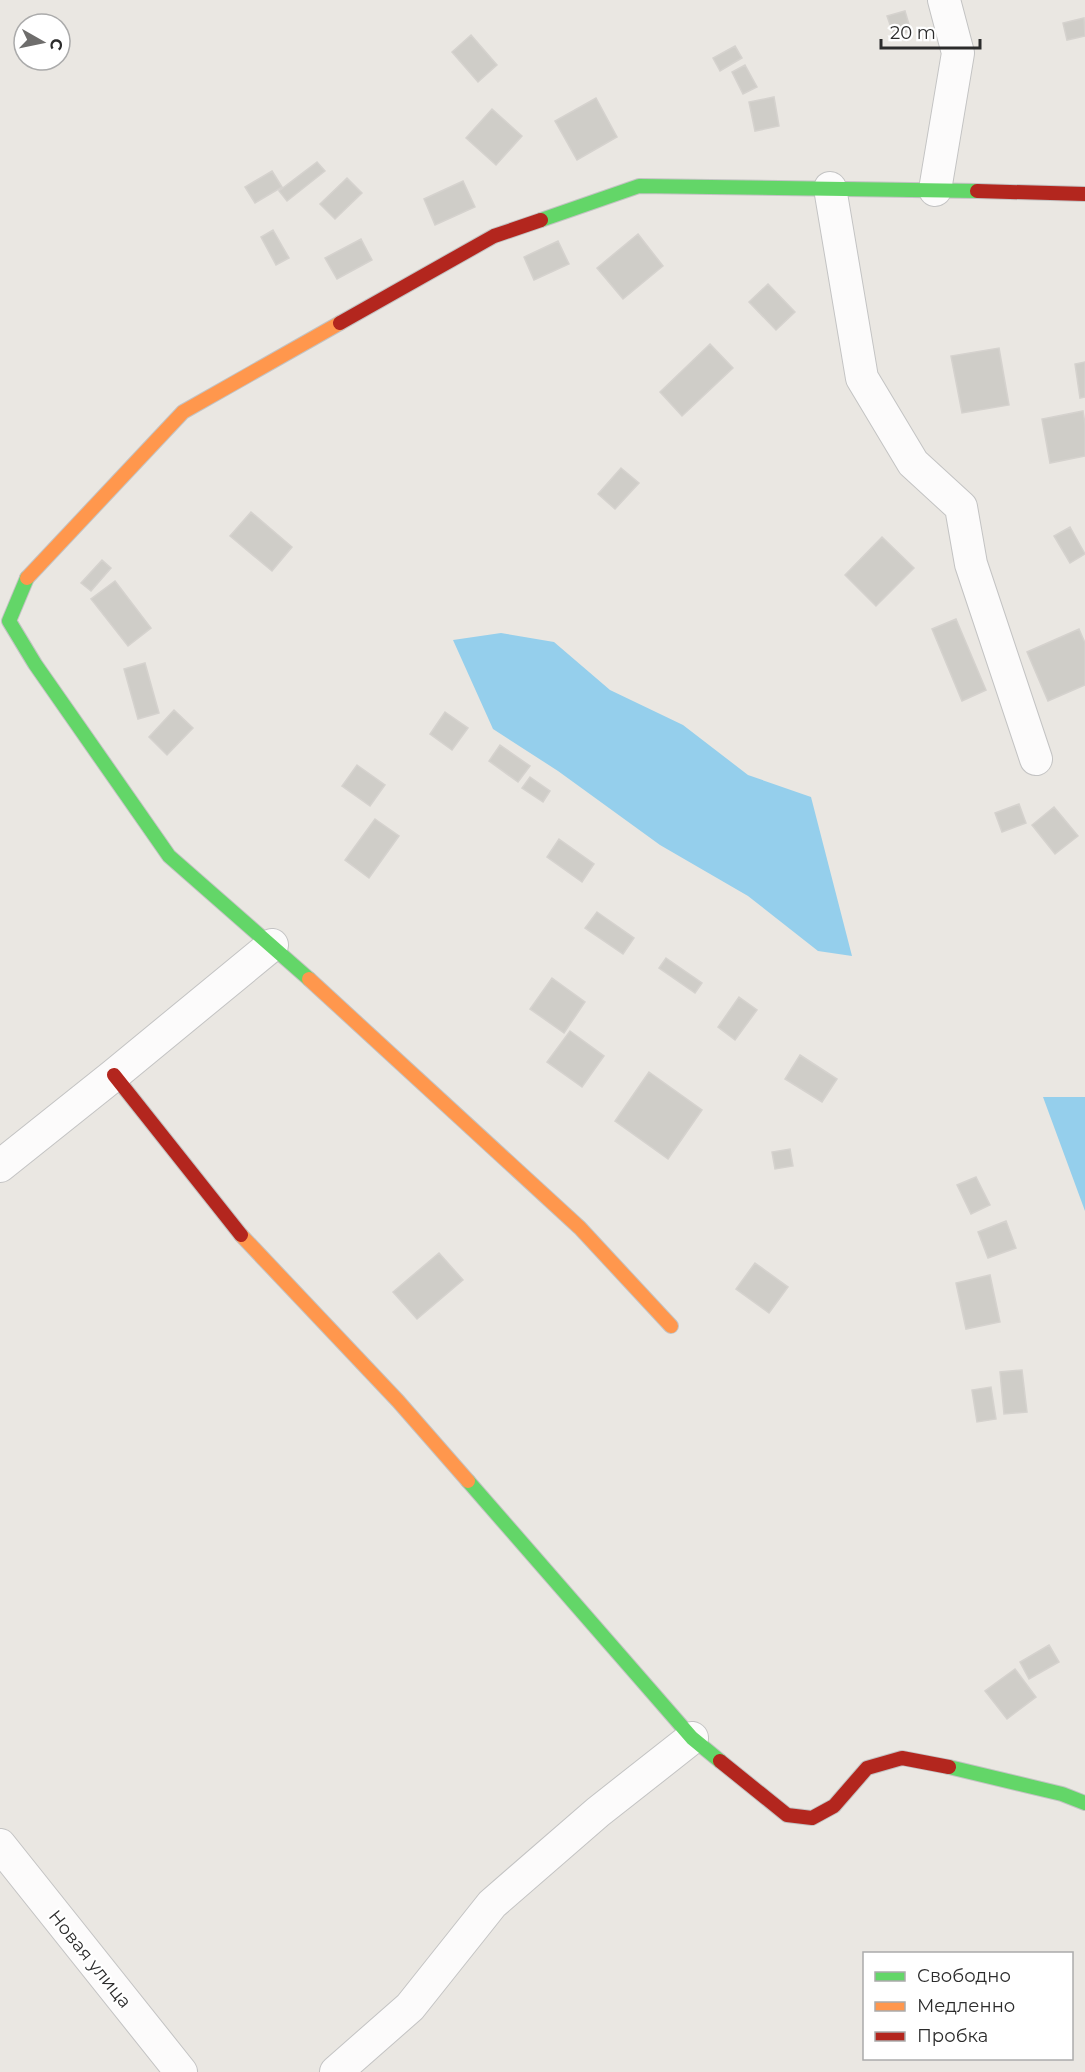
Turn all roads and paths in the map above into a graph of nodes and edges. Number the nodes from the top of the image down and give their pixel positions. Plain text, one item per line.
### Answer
1 (944, 0) edge
2 (830, 188) junction
3 (935, 190) junction
4 (1085, 194) edge
5 (1036, 759) dead end
6 (272, 945) junction
7 (114, 1075) junction
8 (0, 1166) edge
9 (671, 1326) dead end
10 (692, 1738) junction
11 (1085, 1803) edge
12 (0, 1845) edge
13 (181, 2072) edge
14 (336, 2072) edge

1 - 3 street
2 - 3 street
2 - 5 street
2 - 6 street
3 - 4 street
6 - 7 street
6 - 9 street
7 - 8 street
7 - 10 street
10 - 11 street
10 - 14 street
12 - 13 street, Новая улица

